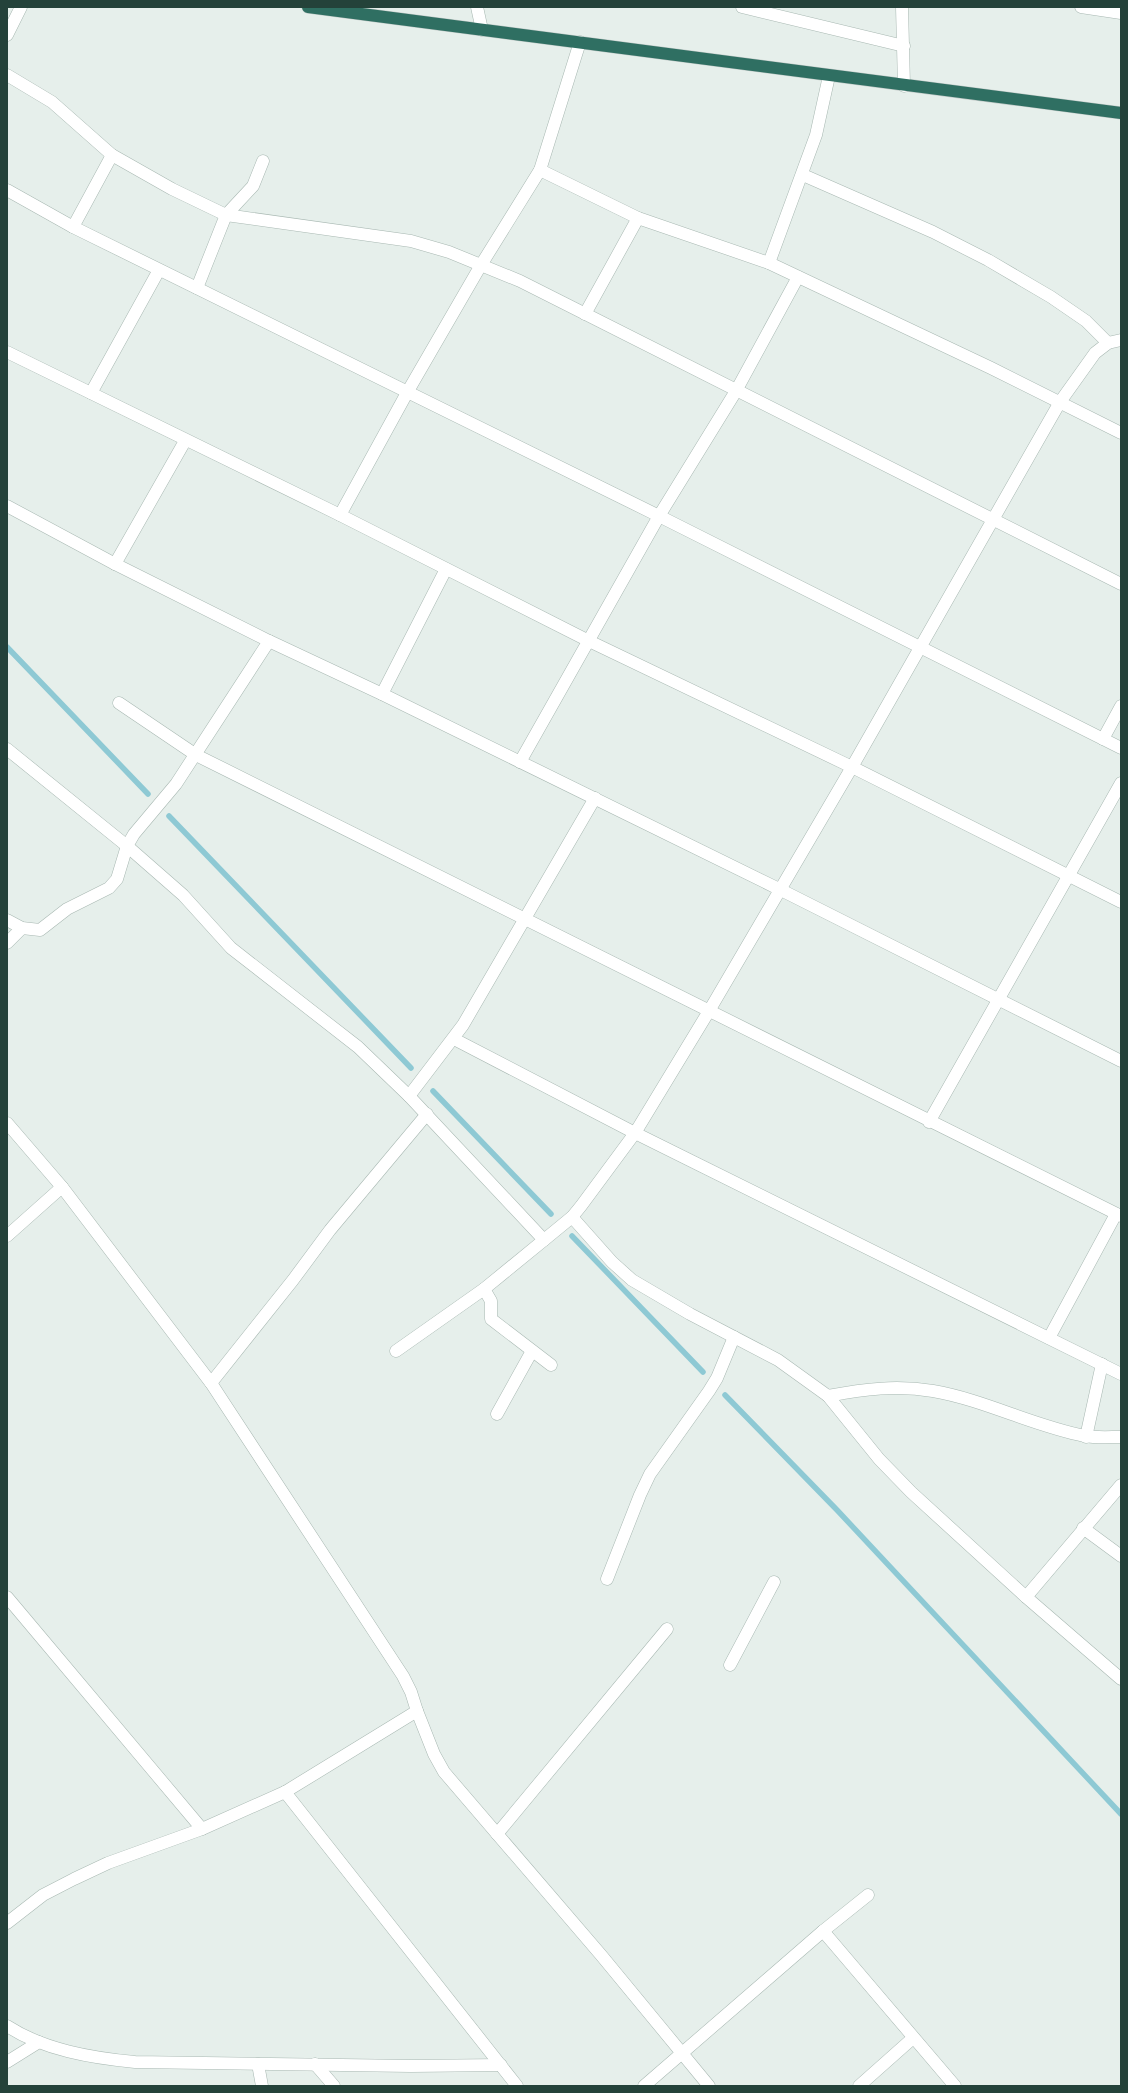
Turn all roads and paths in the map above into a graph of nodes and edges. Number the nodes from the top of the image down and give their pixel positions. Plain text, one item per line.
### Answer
1 (20, 7) edge
2 (308, 7) edge
3 (477, 7) edge
4 (742, 7) edge
5 (902, 7) edge
6 (1081, 7) edge
7 (1098, 8) edge
8 (1121, 13) edge
9 (482, 30) junction
10 (7, 35) edge
11 (580, 42) junction
12 (904, 46) junction
13 (7, 74) edge
14 (829, 76) junction
15 (904, 86) junction
16 (1121, 113) edge
17 (112, 155) junction
18 (263, 161) dead end
19 (540, 170) junction
20 (803, 175) junction
21 (7, 190) edge
22 (226, 215) junction
23 (638, 218) junction
24 (73, 228) junction
25 (769, 264) junction
26 (481, 265) junction
27 (159, 270) junction
28 (798, 277) junction
29 (197, 288) junction
30 (585, 314) junction
31 (1121, 340) edge
32 (1108, 343) junction
33 (7, 352) edge
34 (408, 391) junction
35 (736, 391) junction
36 (91, 393) junction
37 (1060, 402) junction
38 (1121, 433) edge
39 (185, 441) junction
40 (7, 506) edge
41 (340, 515) junction
42 (659, 516) junction
43 (993, 520) junction
44 (115, 564) junction
45 (446, 569) junction
46 (1121, 584) edge
47 (269, 641) junction
48 (589, 641) junction
49 (920, 648) junction
50 (382, 694) junction
51 (119, 703) dead end
52 (1121, 706) edge
53 (1103, 739) junction
54 (1121, 748) edge
55 (7, 749) edge
56 (196, 755) junction
57 (520, 762) junction
58 (852, 767) junction
59 (1121, 783) edge
60 (595, 798) junction
61 (127, 846) junction
62 (1066, 876) junction
63 (779, 889) junction
64 (1121, 902) edge
65 (526, 918) junction
66 (7, 920) edge
67 (22, 928) junction
68 (7, 943) edge
69 (998, 998) junction
70 (708, 1011) junction
71 (454, 1038) junction
72 (1121, 1061) edge
73 (409, 1096) junction
74 (427, 1114) junction
75 (7, 1122) edge
76 (929, 1122) junction
77 (635, 1133) junction
78 (62, 1187) junction
79 (1119, 1215) edge
80 (572, 1216) junction
81 (7, 1236) edge
82 (544, 1240) junction
83 (484, 1289) junction
84 (734, 1337) junction
85 (1050, 1338) junction
86 (396, 1351) dead end
87 (532, 1351) junction
88 (1102, 1364) junction
89 (551, 1365) dead end
90 (1121, 1374) edge
91 (211, 1383) junction
92 (828, 1396) junction
93 (497, 1414) dead end
94 (1086, 1437) junction
95 (1121, 1437) edge
96 (1121, 1485) edge
97 (1083, 1528) junction
98 (1121, 1556) edge
99 (607, 1579) dead end
100 (774, 1582) dead end
101 (1026, 1597) junction
102 (8, 1600) edge
103 (667, 1629) dead end
104 (730, 1665) dead end
105 (1121, 1679) edge
106 (417, 1711) junction
107 (285, 1792) junction
108 (202, 1829) junction
109 (497, 1834) junction
110 (868, 1895) dead end
111 (7, 1923) edge
112 (823, 1931) junction
113 (7, 2026) edge
114 (913, 2038) junction
115 (39, 2042) junction
116 (681, 2054) junction
117 (7, 2062) edge
118 (258, 2064) junction
119 (315, 2064) junction
120 (501, 2065) junction
121 (262, 2086) edge
122 (334, 2086) edge
123 (517, 2086) edge
124 (644, 2086) edge
125 (708, 2086) edge
126 (859, 2086) edge
127 (955, 2086) edge

1 - 10 street
2 - 9 highway
3 - 9 street
4 - 12 street
5 - 12 street
6 - 7 street
7 - 8 street
9 - 11 highway
11 - 14 highway
11 - 19 street
12 - 15 street
13 - 17 street
14 - 15 highway
14 - 20 street
15 - 16 highway
17 - 22 street
17 - 24 street
18 - 22 street
19 - 23 street
19 - 26 street
20 - 25 street
20 - 32 street
21 - 24 street
22 - 26 street
22 - 29 street
23 - 25 street
23 - 30 street
24 - 27 street
25 - 28 street
26 - 30 street
26 - 34 street
27 - 29 street
27 - 36 street
28 - 35 street
28 - 37 street
29 - 34 street
30 - 35 street
31 - 32 street
32 - 37 street
33 - 36 street
34 - 41 street
34 - 42 street
35 - 42 street
35 - 43 street
36 - 39 street
37 - 38 street
37 - 43 street
39 - 41 street
39 - 44 street
40 - 44 street
41 - 45 street
42 - 48 street
42 - 49 street
43 - 46 street
43 - 49 street
44 - 47 street
45 - 48 street
45 - 50 street
47 - 50 street
47 - 56 street
48 - 57 street
48 - 58 street
49 - 53 street
49 - 58 street
50 - 57 street
51 - 56 street
52 - 53 street
53 - 54 street
55 - 61 street
56 - 61 street
56 - 65 street
57 - 60 street
58 - 62 street
58 - 63 street
59 - 62 street
60 - 63 street
60 - 65 street
61 - 67 street
61 - 73 street
62 - 64 street
62 - 69 street
63 - 69 street
63 - 70 street
65 - 70 street
65 - 71 street
66 - 67 street
67 - 68 street
69 - 72 street
69 - 76 street
70 - 76 street
70 - 77 street
71 - 73 street
71 - 77 street
73 - 74 street
74 - 82 street
74 - 91 street
75 - 78 street
76 - 79 street
77 - 80 street
77 - 85 street
78 - 81 street
78 - 91 street
79 - 85 street
80 - 82 street
80 - 84 street
82 - 83 street
83 - 86 street
83 - 87 street
84 - 92 street
84 - 99 street
85 - 88 street
87 - 89 street
87 - 93 street
88 - 90 street
88 - 94 street
91 - 106 street
92 - 94 street
92 - 101 street
94 - 95 street
96 - 97 street
97 - 98 street
97 - 101 street
100 - 104 street
101 - 105 street
102 - 108 street
103 - 109 street
106 - 107 street
106 - 109 street
107 - 108 street
107 - 120 street
108 - 111 street
109 - 116 street
110 - 112 street
112 - 114 street
112 - 116 street
113 - 115 street
114 - 126 street
114 - 127 street
115 - 117 street
115 - 118 street
116 - 124 street
116 - 125 street
118 - 119 street
118 - 121 street
119 - 120 street
119 - 122 street
120 - 123 street

